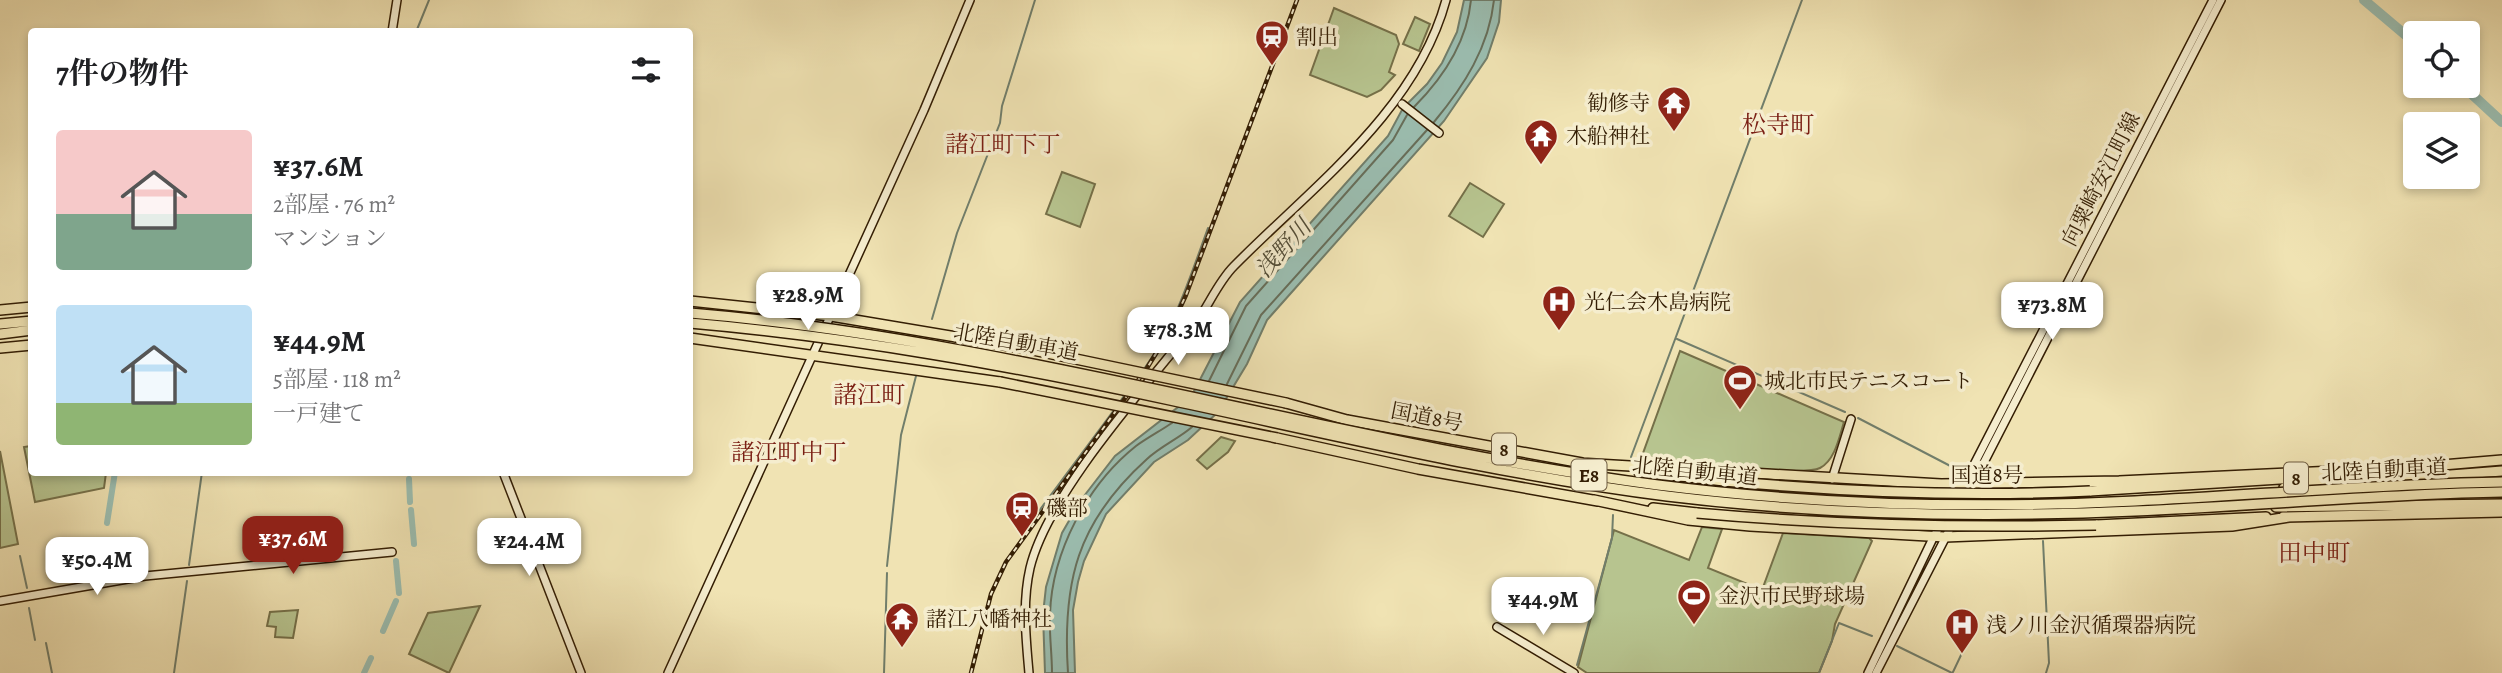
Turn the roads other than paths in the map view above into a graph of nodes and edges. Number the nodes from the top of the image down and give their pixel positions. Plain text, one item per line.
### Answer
1 (397, 0) edge
2 (970, 0) edge
3 (1446, 0) edge
4 (2213, 0) edge
5 (2221, 0) edge
6 (393, 28) edge
7 (1402, 104) dead end
8 (1439, 133) dead end
9 (693, 301) edge
10 (28, 307) edge
11 (0, 310) edge
12 (693, 313) edge
13 (831, 316) junction
14 (28, 321) edge
15 (693, 323) edge
16 (0, 324) edge
17 (28, 330) edge
18 (0, 334) edge
19 (693, 338) edge
20 (28, 345) edge
21 (0, 350) edge
22 (814, 353) junction
23 (1851, 419) dead end
24 (2502, 460) edge
25 (1579, 463) junction
26 (2398, 468) junction
27 (2502, 471) edge
28 (505, 476) edge
29 (1832, 479) junction
30 (2502, 482) edge
31 (1968, 484) junction
32 (2502, 492) edge
33 (2206, 497) junction
34 (1594, 500) junction
35 (2502, 504) edge
36 (2176, 509) junction
37 (2502, 512) edge
38 (2289, 517) junction
39 (1934, 536) junction
40 (1945, 537) junction
41 (392, 552) dead end
42 (0, 601) edge
43 (1497, 627) dead end
44 (581, 673) edge
45 (668, 673) edge
46 (1028, 673) edge
47 (1574, 673) edge
48 (1868, 673) edge
49 (1876, 673) edge

1 - 6 street
2 - 13 street
3 - 46 street
4 - 31 street, 向粟崎安江町線
5 - 31 street, 向粟崎安江町線
7 - 8 street
9 - 13 highway, 国道8号 / 8
10 - 11 highway
12 - 33 highway, 北陸自動車道 / E8, bridge
13 - 22 street
13 - 25 highway, 国道8号 / 8, bridge
14 - 16 highway
15 - 36 highway, 北陸自動車道 / E8, bridge
17 - 18 highway
19 - 22 highway, 8
20 - 21 highway
22 - 34 highway, 8, bridge
22 - 45 street
23 - 29 street
24 - 26 highway, 国道8号 / 8
25 - 26 highway, 国道8号 / 8, bridge
25 - 29 highway
26 - 31 highway
27 - 33 highway, bridge
28 - 44 street
29 - 31 highway
30 - 33 highway, 北陸自動車道 / E8, bridge
31 - 39 street, 向粟崎安江町線
31 - 40 street, 向粟崎安江町線
32 - 36 highway, 北陸自動車道 / E8, bridge
34 - 38 highway, 8, bridge
34 - 39 highway
35 - 36 highway, bridge
37 - 38 highway, 8
38 - 40 highway
39 - 40 highway
39 - 48 street, 向粟崎安江町線
40 - 49 street, 向粟崎安江町線
41 - 42 street
43 - 47 street

